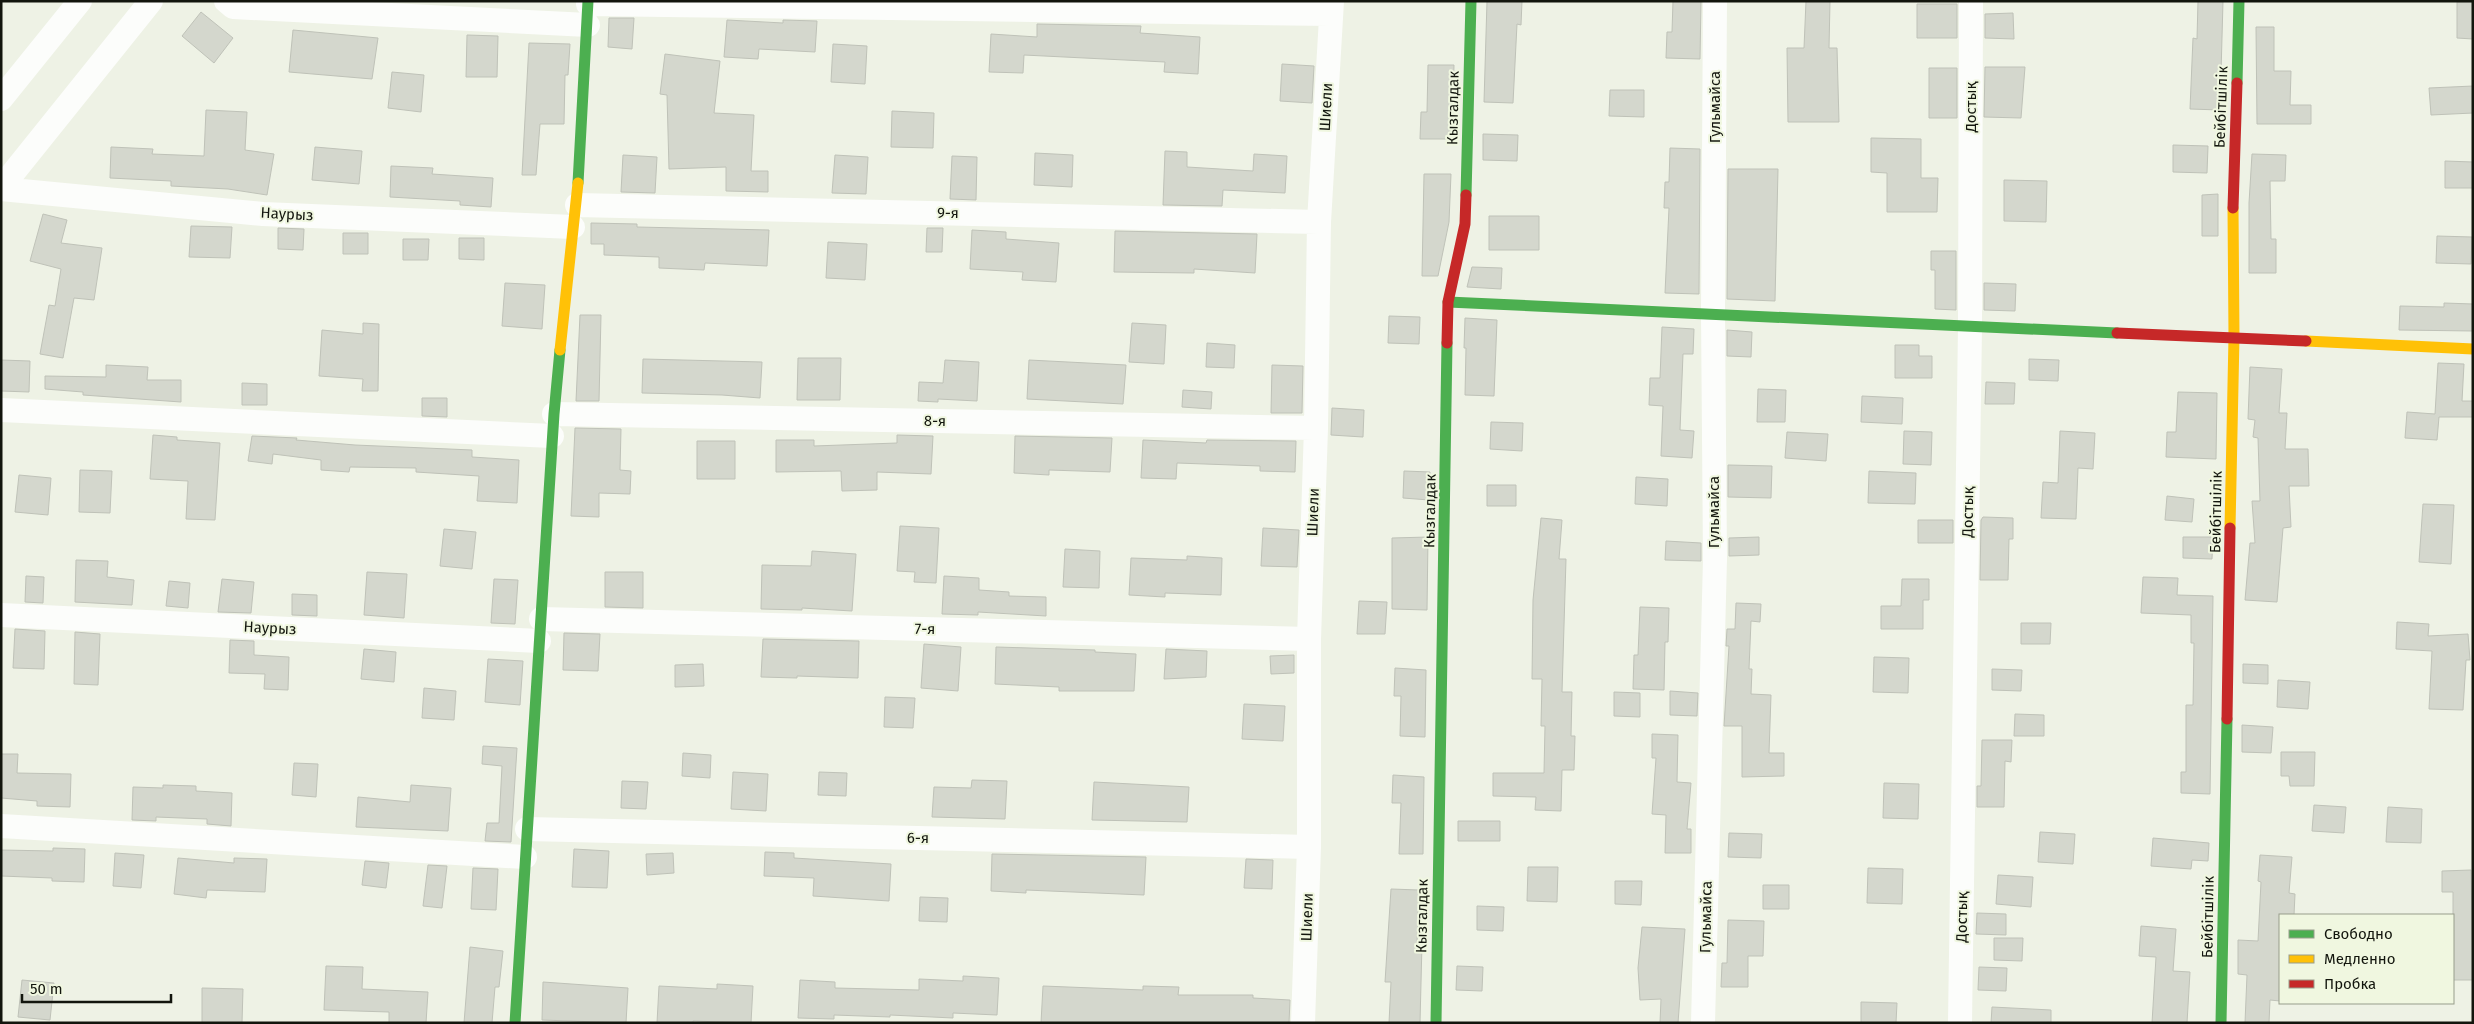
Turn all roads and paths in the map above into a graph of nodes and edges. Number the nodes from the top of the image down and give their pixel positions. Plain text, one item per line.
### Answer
1 (80, 1) edge
2 (151, 1) edge
3 (226, 1) edge
4 (1471, 1) edge
5 (1716, 1) edge
6 (1971, 1) edge
7 (2239, 1) edge
8 (1331, 8) edge
9 (588, 10) edge
10 (1, 100) edge
11 (1, 188) edge
12 (575, 216) junction
13 (1319, 222) junction
14 (1448, 302) junction
15 (1713, 313) junction
16 (1970, 328) junction
17 (2234, 337) junction
18 (2473, 349) edge
19 (1, 410) edge
20 (553, 425) junction
21 (1316, 428) junction
22 (1, 615) edge
23 (540, 630) junction
24 (1308, 639) junction
25 (1, 826) edge
26 (527, 829) junction
27 (1309, 847) junction
28 (525, 857) junction
29 (515, 1023) edge
30 (1303, 1023) edge
31 (1436, 1023) edge
32 (1703, 1023) edge
33 (1960, 1023) edge
34 (2221, 1023) edge

1 - 10 street
2 - 11 street
3 - 9 street
4 - 14 street, Кызгалдак
5 - 15 street, Гульмайса
6 - 16 street, Достық
7 - 17 street, Бейбітшілік
8 - 9 street
8 - 13 street, Шиели
9 - 12 street
11 - 12 street, Наурыз
12 - 13 street, 9-я
12 - 20 street
13 - 21 street, Шиели
14 - 15 street
14 - 31 street, Кызгалдак
15 - 16 street
15 - 32 street, Гульмайса
16 - 17 street
16 - 33 street, Достық
17 - 18 street
17 - 34 street, Бейбітшілік
19 - 20 street
20 - 21 street, 8-я
20 - 23 street
21 - 24 street, Шиели
22 - 23 street, Наурыз
23 - 24 street, 7-я
23 - 26 street
24 - 27 street, Шиели
25 - 28 street
26 - 27 street, 6-я
26 - 28 street
27 - 30 street, Шиели
28 - 29 street

